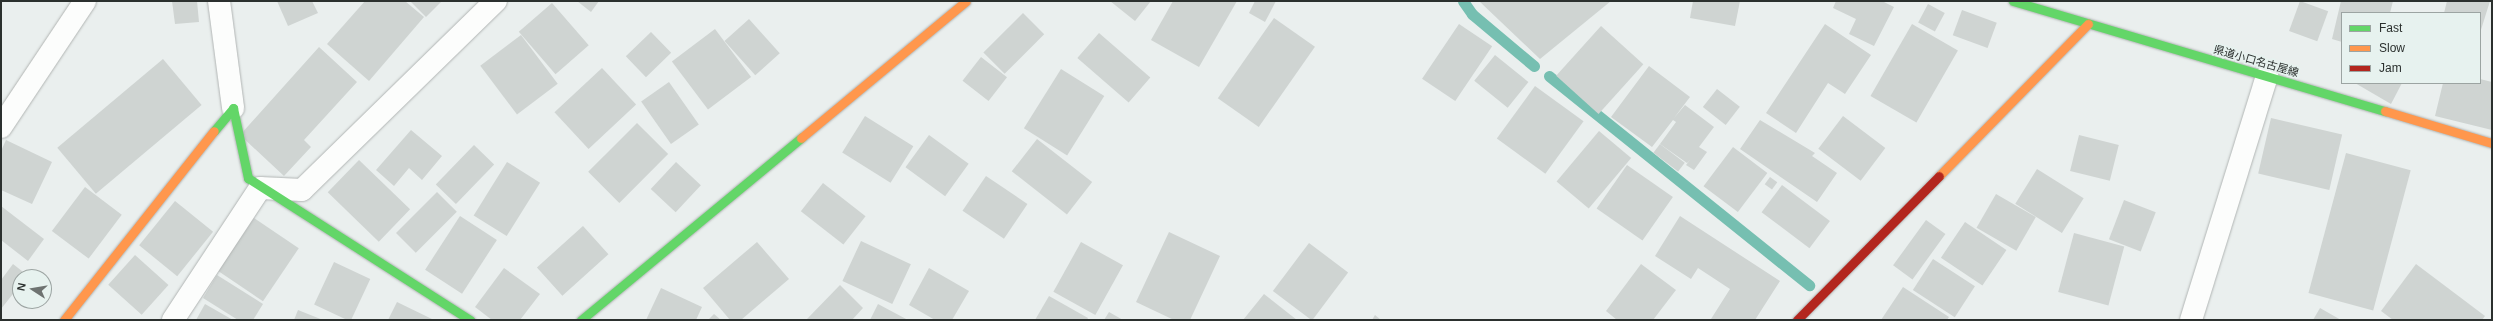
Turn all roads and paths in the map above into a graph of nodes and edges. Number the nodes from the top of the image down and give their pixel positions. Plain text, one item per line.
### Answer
1 (85, 1) edge
2 (219, 1) edge
3 (496, 1) edge
4 (966, 1) edge
5 (2013, 1) edge
6 (2088, 24) junction
7 (2267, 76) junction
8 (233, 108) junction
9 (1, 127) edge
10 (2492, 143) edge
11 (260, 188) junction
12 (64, 320) edge
13 (173, 320) edge
14 (470, 320) edge
15 (582, 320) edge
16 (1797, 320) edge
17 (2191, 320) edge

1 - 9 street
2 - 8 street
3 - 11 street
4 - 15 street
5 - 6 street, 県道小口名古屋線
6 - 7 street, 県道小口名古屋線
6 - 16 street
7 - 10 street, 県道小口名古屋線
7 - 17 street
8 - 11 street
8 - 12 street
11 - 13 street
11 - 14 street

